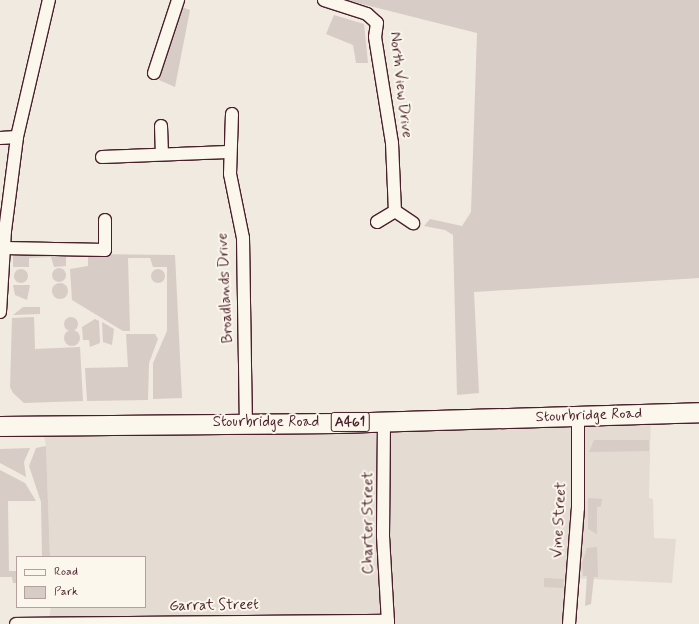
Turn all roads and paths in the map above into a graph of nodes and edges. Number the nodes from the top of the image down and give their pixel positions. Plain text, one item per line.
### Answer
1 (49, 0) edge
2 (178, 0) edge
3 (324, 0) edge
4 (154, 73) dead end
5 (232, 114) dead end
6 (161, 126) dead end
7 (17, 137) junction
8 (0, 138) edge
9 (228, 152) junction
10 (162, 154) junction
11 (102, 157) dead end
12 (395, 212) junction
13 (105, 220) dead end
14 (378, 222) dead end
15 (413, 223) dead end
16 (4, 248) junction
17 (0, 312) edge
18 (699, 412) edge
19 (578, 417) junction
20 (384, 421) junction
21 (246, 423) junction
22 (0, 426) edge
23 (388, 622) edge
24 (16, 624) edge
25 (569, 624) edge

1 - 7 street
2 - 4 street
3 - 12 street, North View Drive
5 - 9 street, Broadlands Drive
6 - 10 street
7 - 8 street
7 - 16 street
9 - 10 street
9 - 21 street, Broadlands Drive
10 - 11 street
12 - 14 street
12 - 15 street
13 - 16 street
16 - 17 street
18 - 19 main road, Stourbridge Road / A461
19 - 20 main road, Stourbridge Road / A461
19 - 25 street, Vine Street
20 - 21 main road, Stourbridge Road / A461
20 - 23 street, Charter Street
21 - 22 main road, Stourbridge Road / A461
23 - 24 street, Garrat Street

